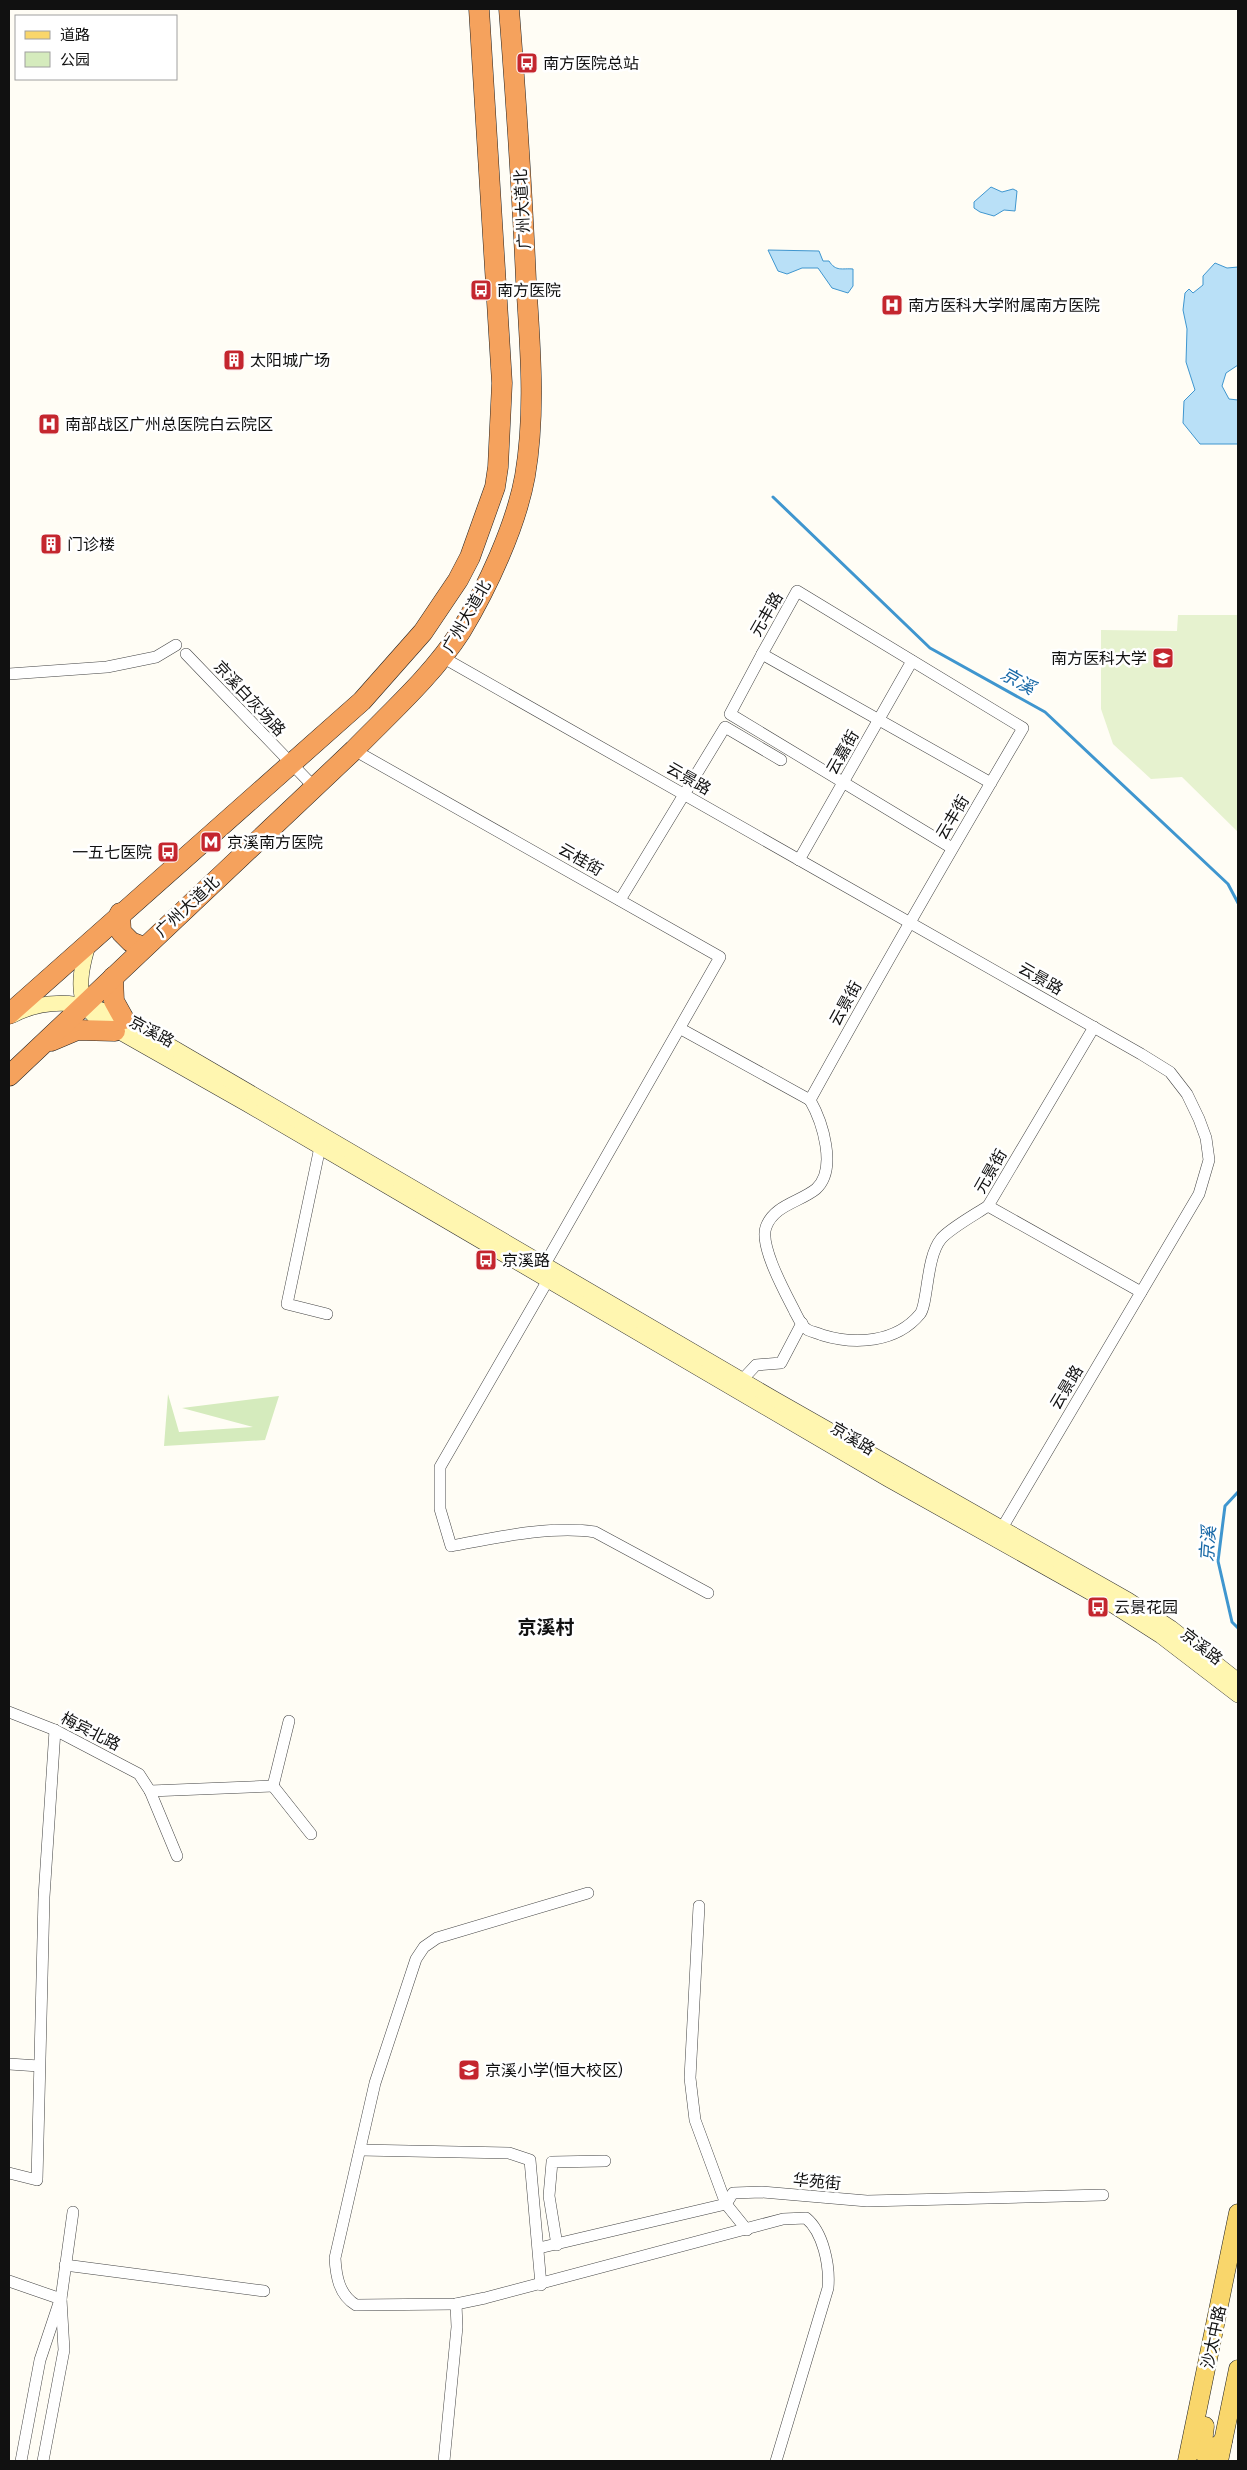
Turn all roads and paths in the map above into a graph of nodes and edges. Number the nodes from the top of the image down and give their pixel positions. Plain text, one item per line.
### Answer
1 (479, 9) edge
2 (508, 9) edge
3 (176, 645) dead end
4 (186, 654) dead end
5 (762, 654) junction
6 (442, 657) junction
7 (912, 661) junction
8 (9, 674) edge
9 (879, 720) junction
10 (1023, 728) joint
11 (354, 750) junction
12 (782, 760) dead end
13 (290, 764) junction
14 (844, 782) junction
15 (991, 783) junction
16 (314, 787) junction
17 (684, 794) junction
18 (952, 848) junction
19 (799, 860) junction
20 (620, 900) junction
21 (120, 914) junction
22 (909, 922) junction
23 (89, 941) junction
24 (144, 946) junction
25 (113, 977) junction
26 (84, 1004) junction
27 (9, 1016) edge
28 (120, 1025) junction
29 (1094, 1027) junction
30 (681, 1029) junction
31 (34, 1051) junction
32 (9, 1076) edge
33 (810, 1100) junction
34 (320, 1147) junction
35 (988, 1206) junction
36 (546, 1264) junction
37 (548, 1280) junction
38 (1141, 1292) junction
39 (327, 1314) dead end
40 (802, 1323) junction
41 (742, 1380) junction
42 (1002, 1528) junction
43 (708, 1593) dead end
44 (1238, 1681) edge
45 (1238, 1695) edge
46 (9, 1712) edge
47 (289, 1721) dead end
48 (54, 1730) junction
49 (273, 1786) junction
50 (150, 1791) junction
51 (311, 1834) dead end
52 (177, 1856) dead end
53 (588, 1893) dead end
54 (699, 1906) dead end
55 (9, 2064) edge
56 (39, 2066) junction
57 (360, 2150) junction
58 (605, 2162) dead end
59 (9, 2173) edge
60 (1104, 2195) dead end
61 (726, 2204) junction
62 (73, 2212) dead end
63 (1238, 2213) edge
64 (747, 2230) junction
65 (557, 2245) junction
66 (539, 2248) junction
67 (65, 2266) junction
68 (9, 2282) edge
69 (541, 2285) junction
70 (264, 2290) dead end
71 (61, 2298) junction
72 (456, 2304) junction
73 (1238, 2369) edge
74 (1201, 2392) junction
75 (48, 2438) junction
76 (1224, 2441) junction
77 (22, 2455) edge
78 (16, 2461) edge
79 (43, 2461) edge
80 (52, 2461) edge
81 (444, 2461) edge
82 (776, 2461) edge
83 (1187, 2461) edge
84 (1219, 2461) edge

1 - 13 highway, 广州大道北
2 - 6 highway, 广州大道北
3 - 8 street
4 - 13 street, 京溪白灰场路
5 - 7 street, 元丰路
5 - 9 street, 元丰路
5 - 14 street
6 - 11 highway, 广州大道北
6 - 17 street, 云景路
7 - 9 street, 云嘉街
7 - 10 street, 元丰路
9 - 14 street, 云嘉街
9 - 15 street, 元丰路
10 - 15 street, 云丰街
11 - 16 highway, 广州大道北
11 - 20 street, 云桂街
12 - 17 street
13 - 16 street, 京溪白灰场路
13 - 21 highway, 广州大道北
14 - 18 street
14 - 19 street, 云嘉街
15 - 18 street, 云丰街
16 - 24 highway, 广州大道北
17 - 19 street, 云景路
17 - 20 street
18 - 22 street, 云丰街
19 - 22 street, 云景路
20 - 30 street, 云桂街
21 - 23 highway, 广州大道北
21 - 24 highway
22 - 29 street, 云景路
22 - 33 street, 云景街
23 - 26 main road
23 - 27 highway, 广州大道北
24 - 25 highway, 广州大道北
25 - 26 highway, 广州大道北
25 - 28 highway
26 - 27 main road, 京溪路
26 - 28 main road, 京溪路
26 - 31 highway, 广州大道北
28 - 31 highway
28 - 34 main road, 京溪路
28 - 36 main road, 京溪路
29 - 35 street, 元景街
29 - 38 street, 云景路
30 - 33 street
30 - 36 street, 云桂街
31 - 32 highway, 广州大道北
33 - 40 street
34 - 37 main road, 京溪路
34 - 39 street
35 - 38 street, 元景街
35 - 40 street
36 - 41 main road, 京溪路
37 - 43 street
37 - 45 main road, 京溪路
38 - 42 street, 云景路
40 - 41 street
41 - 42 main road, 京溪路
42 - 44 main road, 京溪路
46 - 48 street, 梅宾北路
47 - 49 street
48 - 50 street, 梅宾北路
48 - 56 street
49 - 50 street
49 - 51 street
50 - 52 street, 梅宾北路
53 - 57 street
54 - 61 street
55 - 56 street
56 - 59 street
57 - 66 street
57 - 72 street
58 - 65 street
60 - 61 street, 华苑街
61 - 64 street
61 - 65 street, 华苑街
62 - 67 street
63 - 74 main road, 沙太中路
64 - 69 street
64 - 82 street
65 - 66 street, 华苑街
66 - 69 street
67 - 70 street
67 - 71 street
68 - 71 street
69 - 72 street
71 - 75 street
71 - 77 street
72 - 81 street
73 - 76 main road, 沙太中路
74 - 76 main road
74 - 83 main road, 沙太中路
75 - 79 street
75 - 80 street
76 - 84 main road, 沙太中路
77 - 78 street

